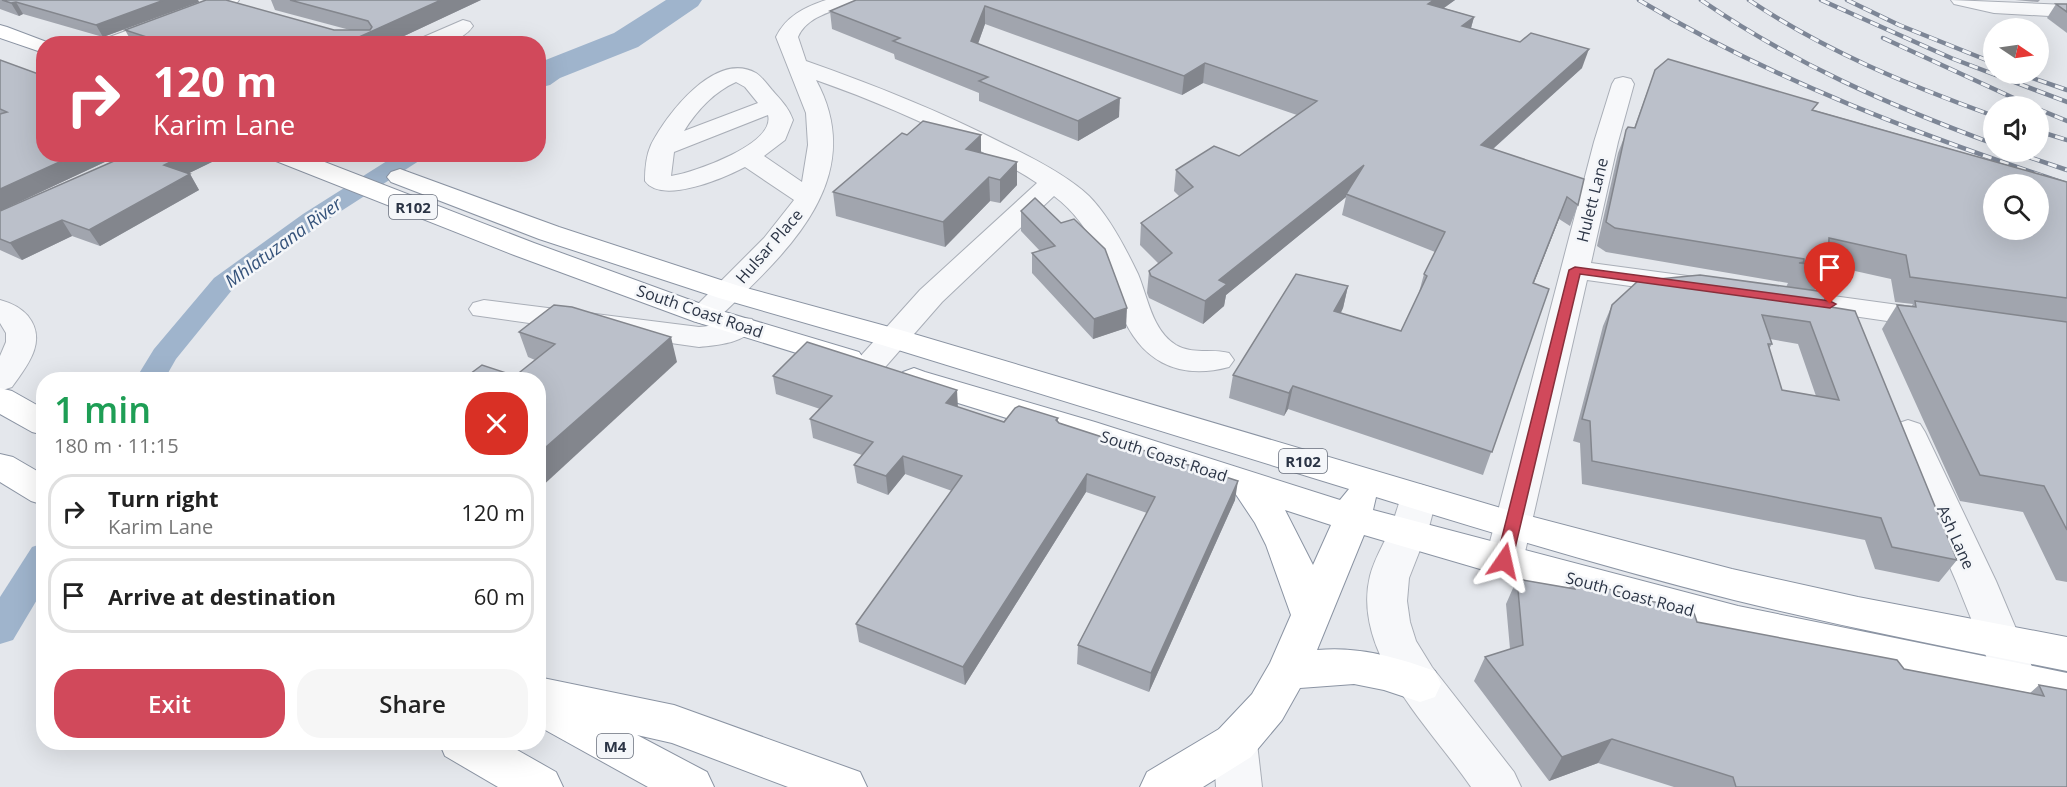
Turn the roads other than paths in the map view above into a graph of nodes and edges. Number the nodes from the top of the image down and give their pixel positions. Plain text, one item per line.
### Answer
1 (845, 0) edge
2 (1961, 0) edge
3 (226, 3) edge
4 (2067, 10) edge
5 (463, 26) dead end
6 (0, 31) edge
7 (134, 36) edge
8 (443, 36) edge
9 (36, 44) edge
10 (0, 48) edge
11 (36, 61) edge
12 (797, 65) junction
13 (1623, 84) dead end
14 (771, 106) junction
15 (662, 148) junction
16 (746, 156) junction
17 (301, 162) edge
18 (358, 162) edge
19 (657, 173) junction
20 (1053, 183) junction
21 (809, 198) junction
22 (536, 241) junction
23 (1575, 270) junction
24 (1725, 290) edge
25 (1760, 295) edge
26 (716, 303) junction
27 (0, 309) edge
28 (484, 309) dead end
29 (1965, 323) edge
30 (741, 326) junction
31 (894, 338) junction
32 (1218, 360) dead end
33 (869, 366) junction
34 (0, 380) edge
35 (1026, 395) junction
36 (0, 399) edge
37 (1101, 400) junction
38 (36, 419) edge
39 (1083, 430) junction
40 (1908, 432) dead end
41 (0, 466) edge
42 (1365, 480) junction
43 (1246, 482) junction
44 (36, 487) edge
45 (1419, 497) junction
46 (1352, 518) junction
47 (1407, 535) junction
48 (1508, 543) junction
49 (1735, 603) junction
50 (1311, 614) junction
51 (2001, 642) junction
52 (2067, 654) edge
53 (1287, 672) junction
54 (2018, 681) junction
55 (1420, 684) junction
56 (2067, 691) edge
57 (546, 697) edge
58 (546, 709) edge
59 (1235, 743) junction
60 (475, 750) edge
61 (540, 787) edge
62 (691, 787) edge
63 (844, 787) edge
64 (1163, 787) edge
65 (1239, 787) edge
66 (1497, 787) edge

1 - 12 street, Hulsar Place
2 - 4 street
3 - 7 street
5 - 8 street
6 - 9 highway
10 - 11 highway
12 - 20 street
12 - 21 street, Hulsar Place
13 - 23 street, Hulett Lane
14 - 15 street
14 - 15 street
14 - 16 street
14 - 19 street
15 - 19 street
16 - 19 street
16 - 21 street
17 - 22 highway, South Coast Road / R102
18 - 22 highway, South Coast Road / R102
20 - 31 street
20 - 32 street
21 - 26 street, Hulsar Place
22 - 26 highway, South Coast Road / R102
23 - 24 street
23 - 48 street, Hulett Lane
25 - 29 street
26 - 30 highway, South Coast Road / R102
26 - 31 highway, South Coast Road / R102
27 - 34 street
28 - 30 street
30 - 33 highway, South Coast Road / R102
31 - 33 street
31 - 35 highway, South Coast Road / R102
33 - 35 highway, South Coast Road / R102
35 - 37 highway, South Coast Road / R102
35 - 39 highway, South Coast Road / R102
36 - 38 highway
37 - 39 highway
37 - 42 highway, South Coast Road / R102
39 - 43 highway, South Coast Road / R102
40 - 51 street, Ash Lane
41 - 44 highway
42 - 45 highway, South Coast Road / R102
42 - 46 highway
43 - 46 highway, South Coast Road / R102
43 - 50 highway
45 - 47 street
45 - 48 highway, South Coast Road / R102
46 - 47 highway, South Coast Road / R102
46 - 50 highway
47 - 48 highway, South Coast Road / R102
47 - 55 street
48 - 49 highway, South Coast Road / R102
49 - 51 highway, South Coast Road / R102
49 - 54 highway, South Coast Road / R102
50 - 53 highway
51 - 52 highway, South Coast Road / R102
51 - 54 street, Ash Lane
53 - 55 highway
53 - 59 highway
54 - 56 highway, South Coast Road / R102
55 - 66 street
57 - 63 highway
58 - 62 highway, M4
59 - 64 highway
59 - 65 street
60 - 61 highway

